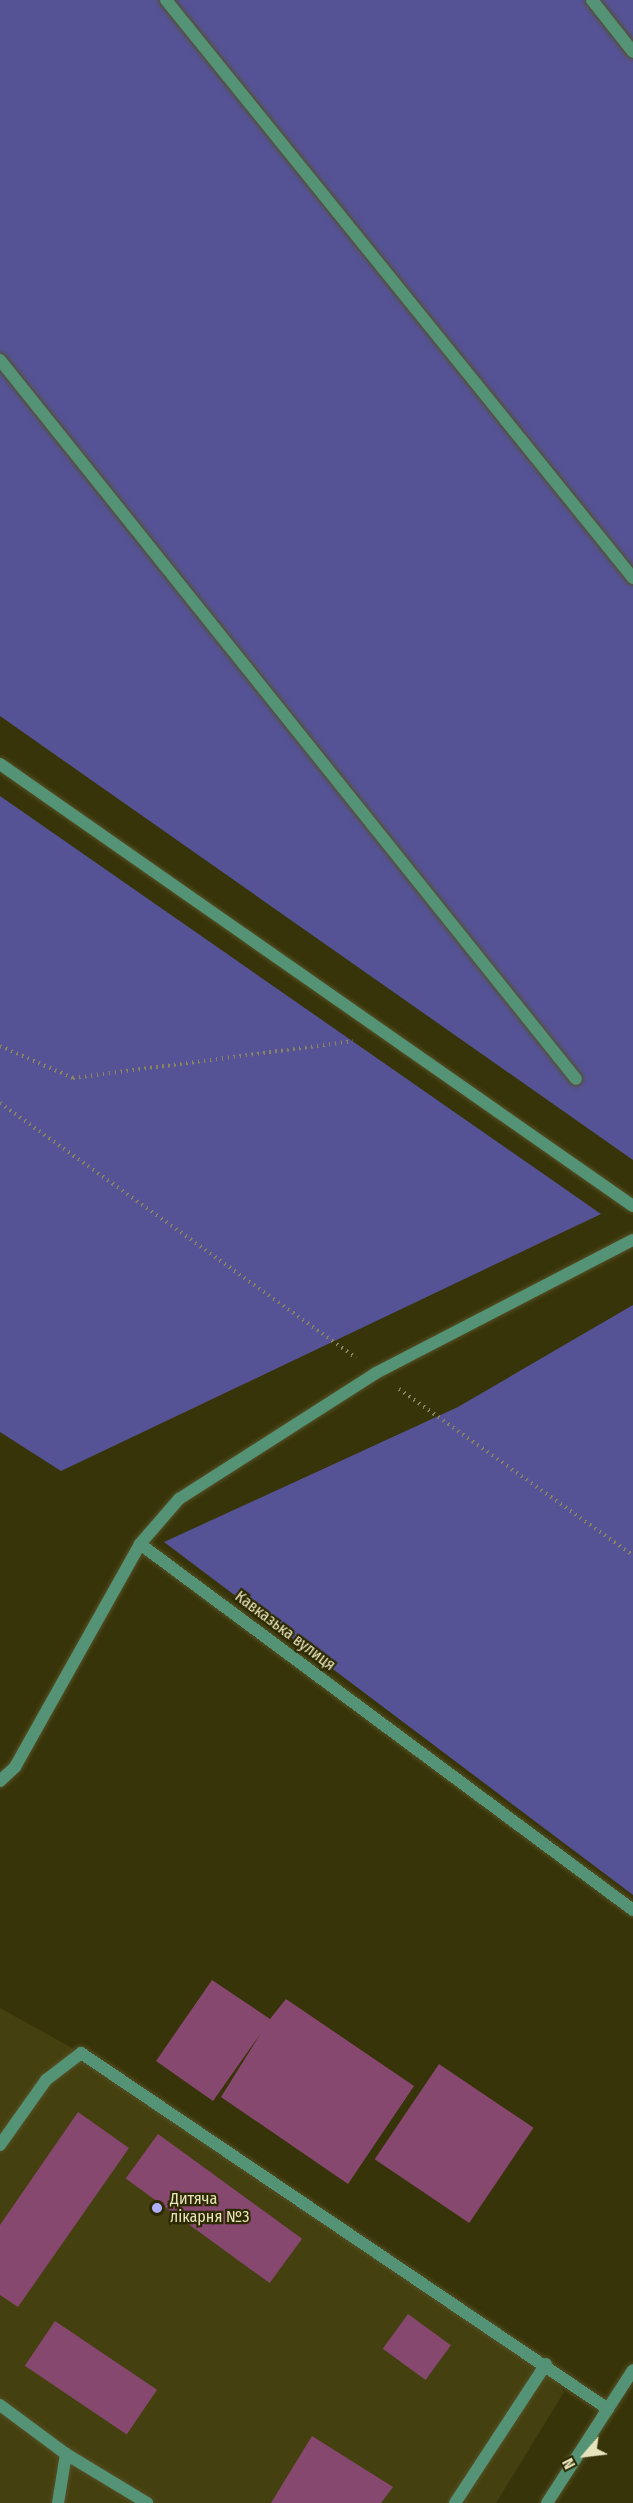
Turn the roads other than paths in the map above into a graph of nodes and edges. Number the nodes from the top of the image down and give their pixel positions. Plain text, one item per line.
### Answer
1 (166, 0) edge
2 (592, 0) edge
3 (633, 52) edge
4 (0, 360) edge
5 (633, 578) edge
6 (0, 764) edge
7 (576, 1079) dead end
8 (633, 1206) edge
9 (633, 1240) edge
10 (140, 1544) junction
11 (0, 1781) edge
12 (633, 1910) edge
13 (0, 2145) edge
14 (546, 2364) junction
15 (633, 2370) edge
16 (0, 2405) edge
17 (608, 2409) junction
18 (66, 2454) junction
19 (58, 2503) edge
20 (147, 2503) edge
21 (455, 2503) edge
22 (547, 2503) edge

1 - 5 street
2 - 3 street
4 - 7 street
6 - 8 street
9 - 10 street
10 - 11 street
10 - 12 street, Кавказька вулиця
13 - 14 street
14 - 17 street
14 - 21 street
15 - 17 street
16 - 18 street
17 - 22 street
18 - 19 street
18 - 20 street

